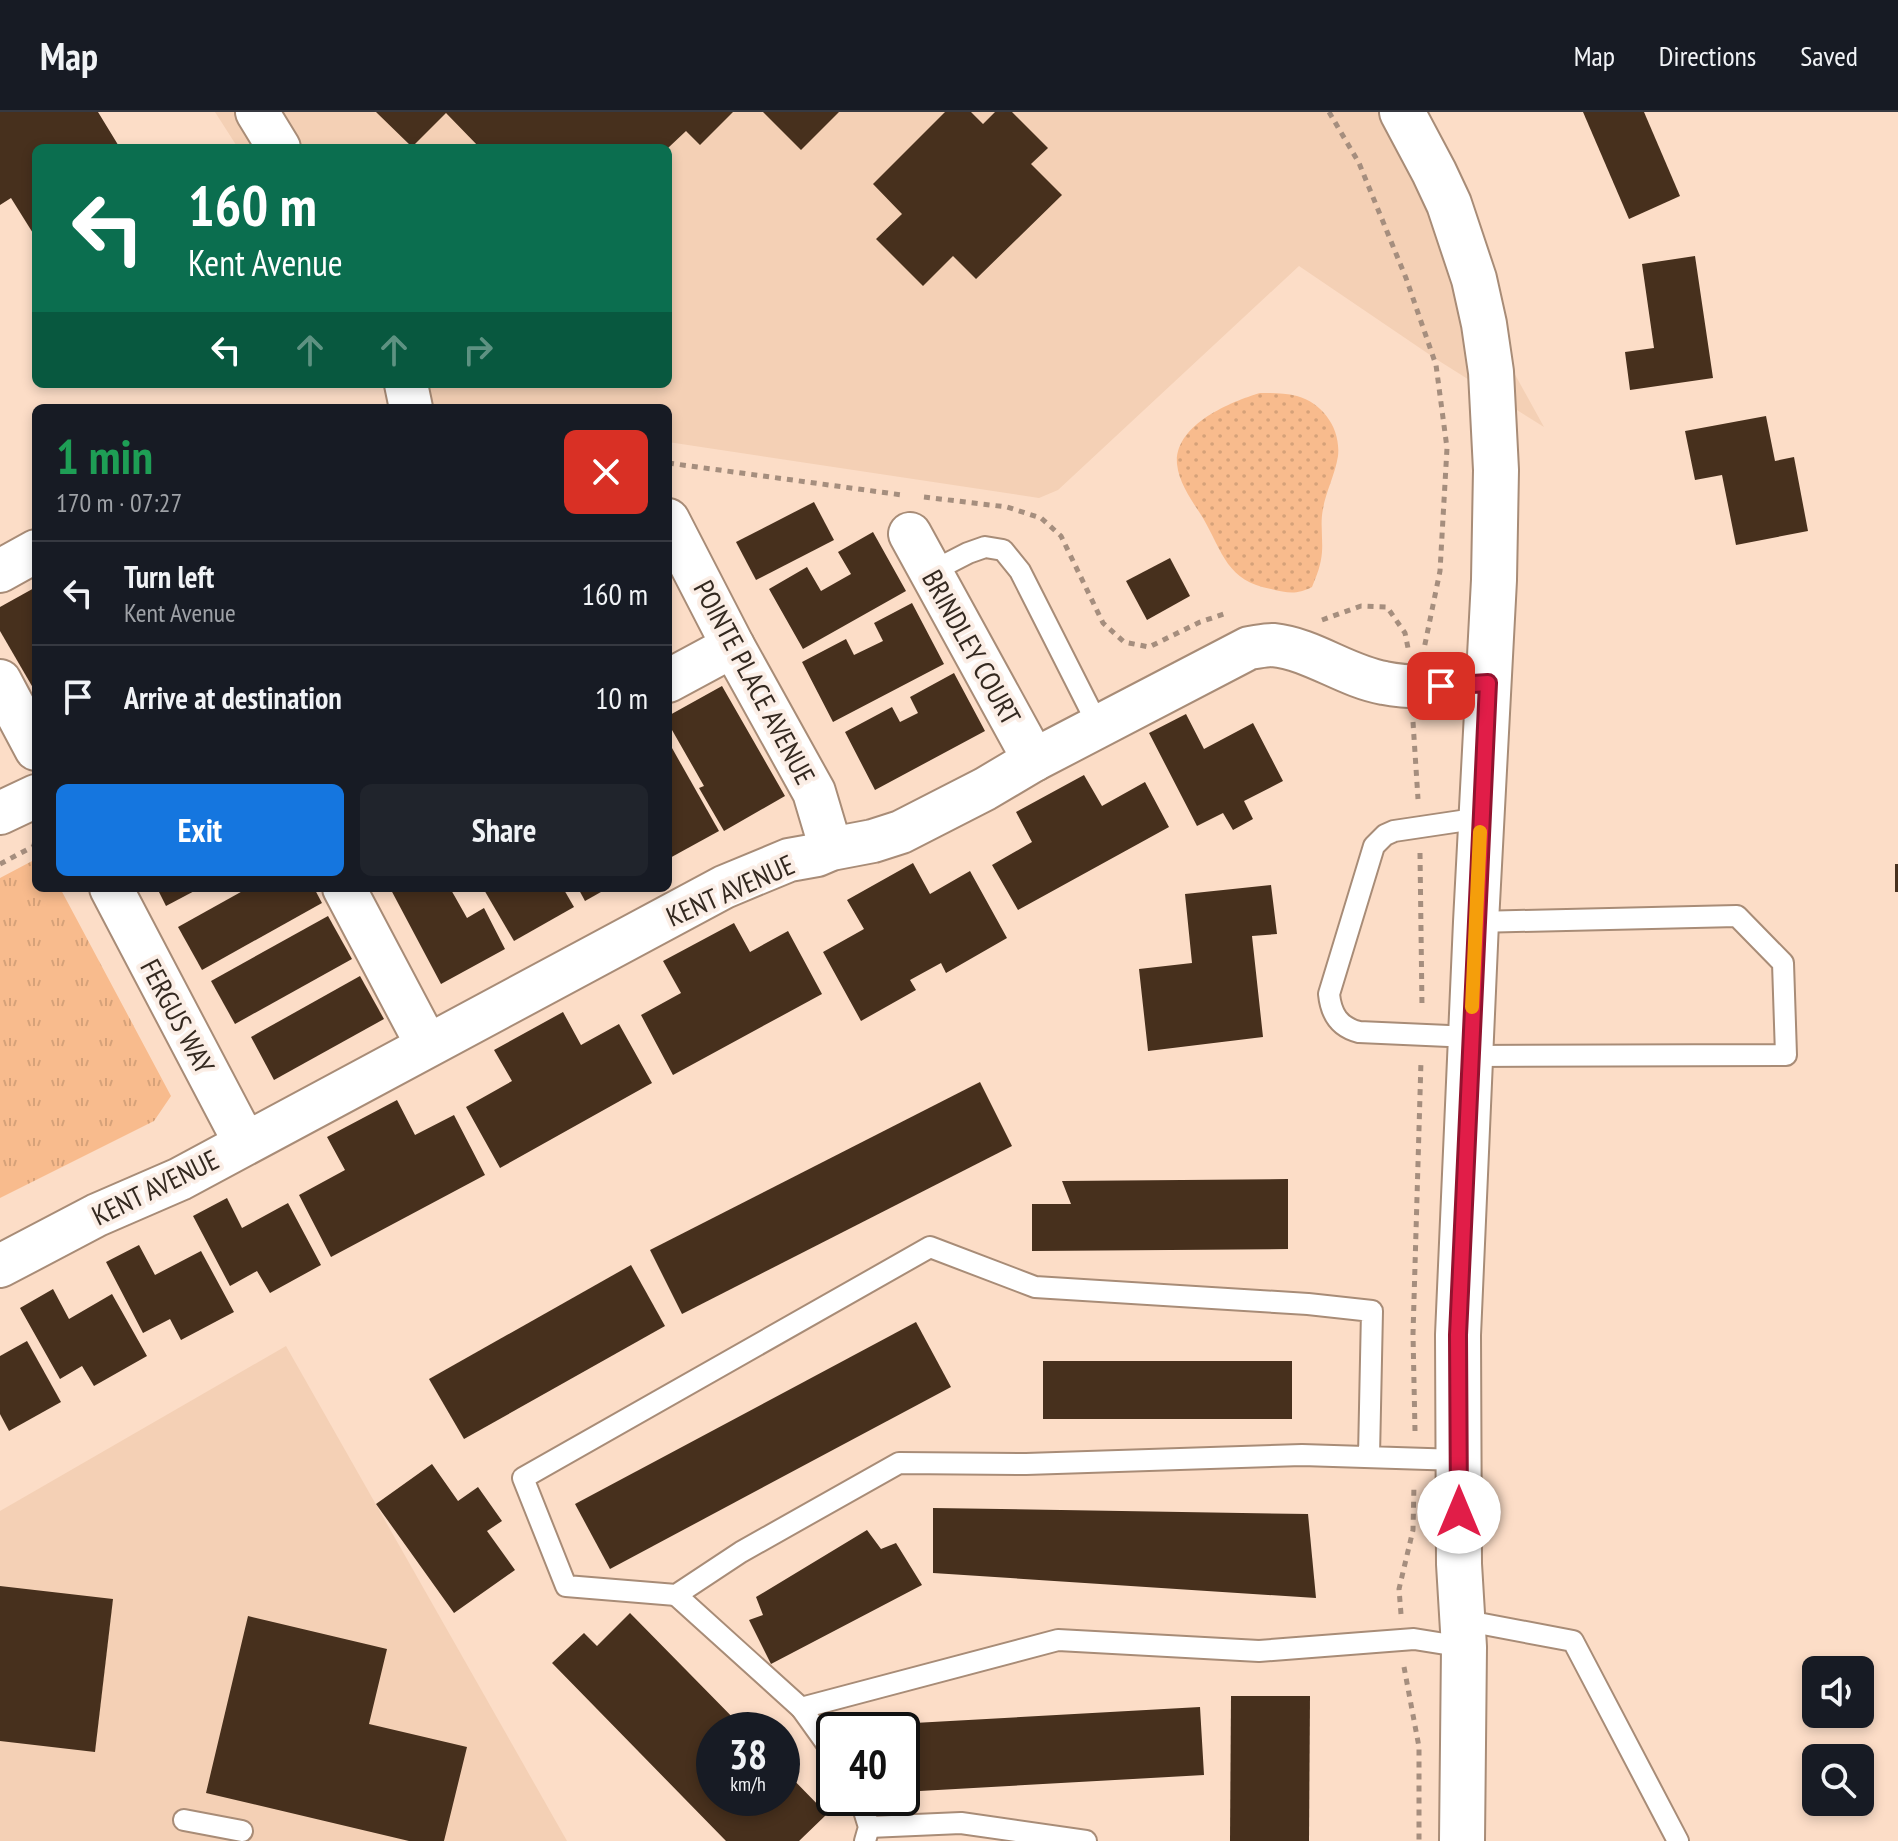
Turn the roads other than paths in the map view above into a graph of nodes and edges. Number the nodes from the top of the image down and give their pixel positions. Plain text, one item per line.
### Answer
1 (257, 112) edge
2 (1402, 112) edge
3 (277, 144) edge
4 (910, 509) road end
5 (672, 528) edge
6 (32, 553) edge
7 (0, 571) edge
8 (931, 572) junction
9 (733, 646) junction
10 (672, 679) edge
11 (0, 681) edge
12 (1488, 683) junction
13 (1099, 727) junction
14 (32, 741) edge
15 (1034, 760) junction
16 (32, 798) edge
17 (0, 813) edge
18 (1481, 818) junction
19 (831, 849) junction
20 (113, 892) edge
21 (346, 892) edge
22 (1476, 922) junction
23 (427, 1045) junction
24 (1470, 1047) junction
25 (245, 1143) junction
26 (0, 1266) edge
27 (1369, 1456) junction
28 (1459, 1460) junction
29 (676, 1595) junction
30 (1463, 1633) junction
31 (801, 1708) junction
32 (816, 1729) edge
33 (184, 1820) dead end
34 (242, 1831) dead end
35 (867, 1834) edge
36 (1086, 1841) edge
37 (1462, 1841) edge
38 (1678, 1841) edge

1 - 3 street
2 - 12 street
4 - 8 street, BRINDLEY COURT
5 - 9 street, POINTE PLACE AVENUE
6 - 7 street
8 - 13 lane
8 - 15 street, BRINDLEY COURT
9 - 10 street
9 - 19 street, POINTE PLACE AVENUE
11 - 14 street
12 - 13 street, KENT AVENUE
12 - 18 street
13 - 15 street, KENT AVENUE
15 - 19 street, KENT AVENUE
16 - 17 street
18 - 22 street
18 - 24 lane
19 - 23 street, KENT AVENUE
20 - 25 street, FERGUS WAY
21 - 23 street
22 - 24 street
22 - 24 lane
23 - 25 street, KENT AVENUE
24 - 28 street
25 - 26 street, KENT AVENUE
27 - 28 lane
27 - 29 lane
27 - 29 lane
28 - 30 street
29 - 31 lane
30 - 31 lane
30 - 37 street
30 - 38 lane
31 - 32 lane
33 - 34 lane
35 - 36 lane

